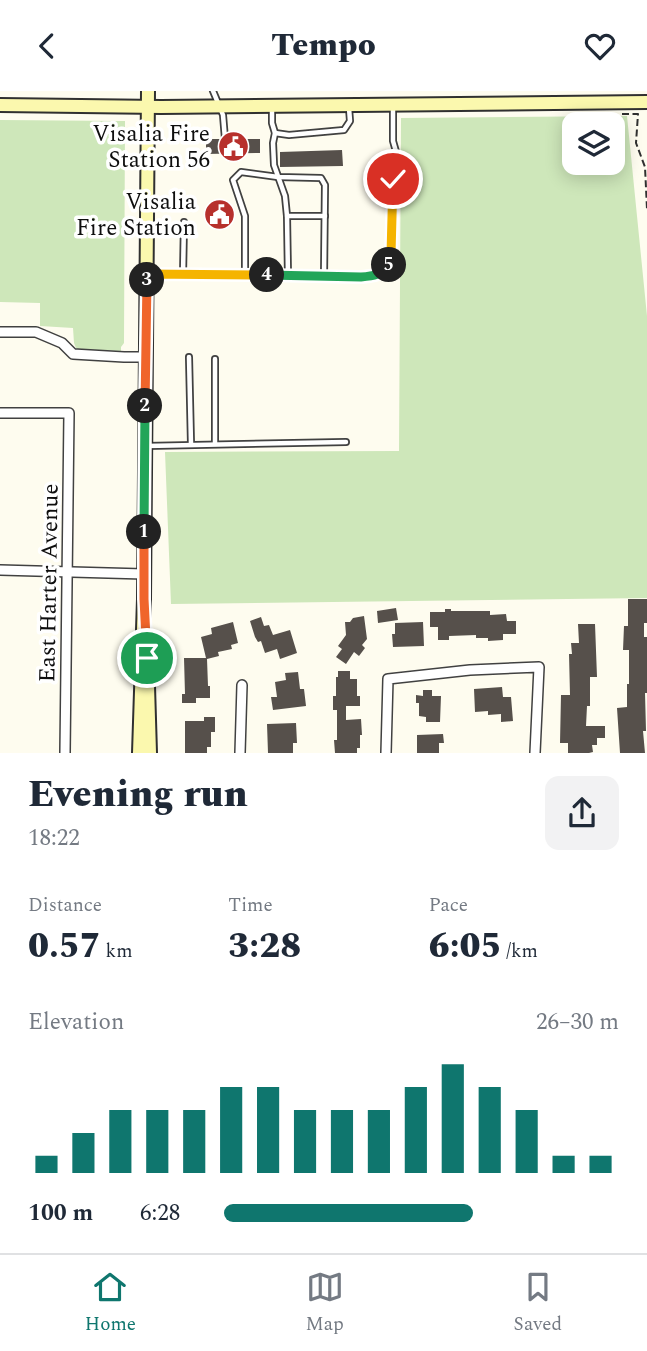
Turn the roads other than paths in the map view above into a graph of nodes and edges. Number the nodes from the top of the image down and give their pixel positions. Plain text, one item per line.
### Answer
1 (148, 91) edge
2 (213, 91) edge
3 (647, 102) edge
4 (349, 104) junction
5 (393, 104) junction
6 (0, 105) edge
7 (272, 105) junction
8 (220, 106) junction
9 (148, 107) junction
10 (275, 133) junction
11 (225, 139) dead end
12 (278, 177) junction
13 (287, 216) junction
14 (325, 216) junction
15 (184, 222) dead end
16 (147, 274) junction
17 (183, 275) junction
18 (245, 275) junction
19 (288, 276) junction
20 (324, 277) junction
21 (0, 332) edge
22 (145, 357) junction
23 (189, 357) dead end
24 (215, 359) dead end
25 (0, 413) edge
26 (346, 442) dead end
27 (215, 443) junction
28 (191, 444) junction
29 (145, 446) junction
30 (0, 570) edge
31 (68, 571) junction
32 (144, 574) junction
33 (144, 599) junction
34 (242, 685) dead end
35 (65, 753) edge
36 (139, 753) edge
37 (150, 753) edge
38 (240, 753) edge
39 (386, 753) edge
40 (535, 753) edge

1 - 9 main road
2 - 8 lane
3 - 5 main road
4 - 5 main road
4 - 7 main road
4 - 10 lane
5 - 20 lane
6 - 9 main road
7 - 8 main road
7 - 10 lane
8 - 9 main road
8 - 11 lane
9 - 16 main road
10 - 12 lane
12 - 13 lane
12 - 14 lane
12 - 18 lane
13 - 14 lane
13 - 19 lane
14 - 20 lane
15 - 17 lane
16 - 17 lane
16 - 22 main road
17 - 18 lane
18 - 19 lane
19 - 20 lane
21 - 22 street
22 - 29 main road
23 - 28 lane
24 - 27 lane
25 - 31 street, East Harter Avenue
26 - 27 lane
27 - 28 lane
28 - 29 lane
29 - 32 main road
30 - 31 street
31 - 32 street
31 - 35 street, East Harter Avenue
32 - 33 main road
33 - 36 main road
33 - 37 main road
34 - 38 street
39 - 40 street

